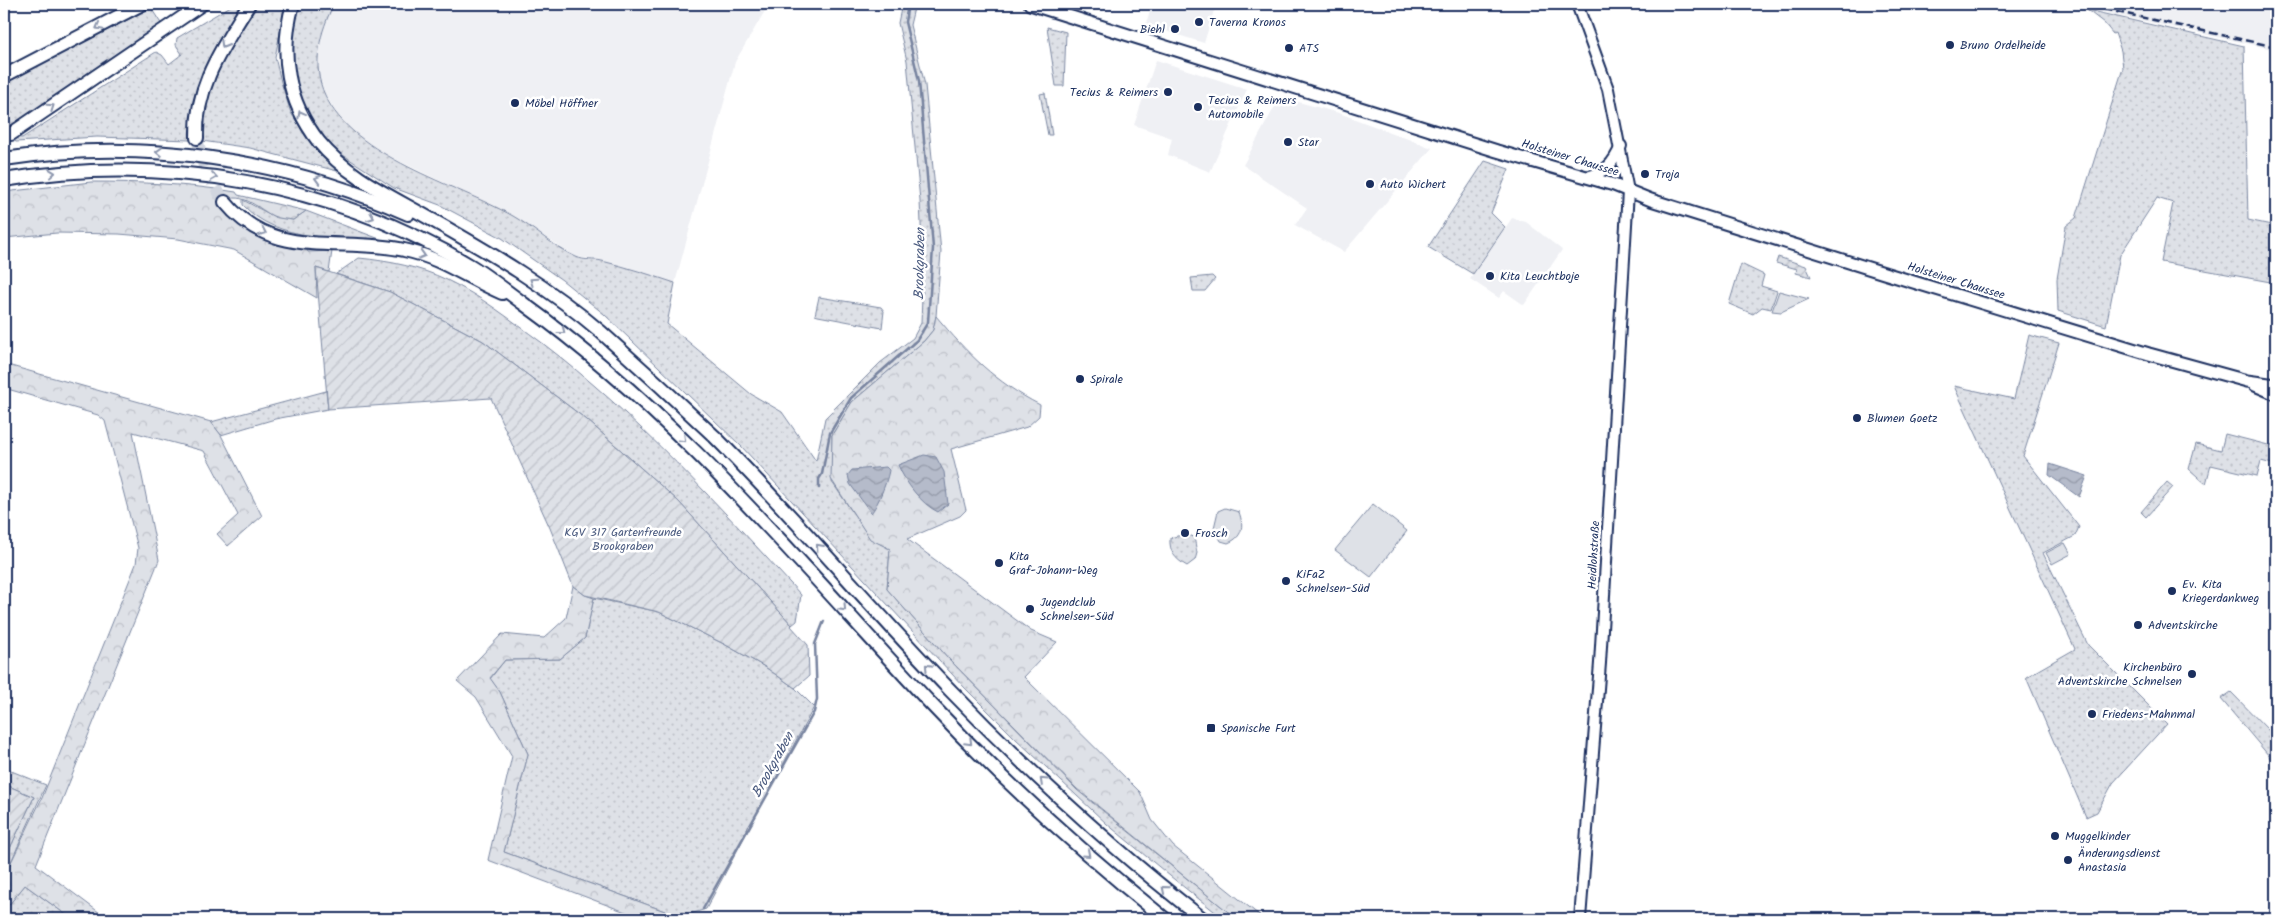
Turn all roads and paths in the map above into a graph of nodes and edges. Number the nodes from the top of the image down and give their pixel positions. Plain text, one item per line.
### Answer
1 (142, 4) edge
2 (250, 4) edge
3 (293, 4) edge
4 (1030, 4) edge
5 (1577, 4) edge
6 (201, 5) edge
7 (4, 76) edge
8 (11, 134) dead end
9 (197, 138) tunnel mouth
10 (1621, 146) junction
11 (4, 159) edge
12 (1587, 176) junction
13 (4, 180) edge
14 (1628, 191) junction
15 (225, 202) tunnel mouth
16 (507, 263) junction
17 (522, 302) junction
18 (2247, 381) junction
19 (2276, 385) edge
20 (2276, 394) edge
21 (1165, 919) edge
22 (1204, 919) edge
23 (1580, 919) edge

1 -> 7 highway
2 -> 9 highway
16 -> 3 highway
4 - 12 main road, Holsteiner Chaussee
5 - 10 main road, Heidlohstraße
8 -> 6 highway
10 - 12 main road
10 - 14 main road, Heidlohstraße
16 -> 11 highway
12 - 14 main road, Holsteiner Chaussee
13 -> 17 highway
14 - 18 main road, Holsteiner Chaussee
14 - 23 main road, Heidlohstraße
15 -> 17 highway
22 -> 16 highway
17 -> 21 highway
18 - 19 main road, Holsteiner Chaussee
18 - 20 main road, Holsteiner Chaussee

